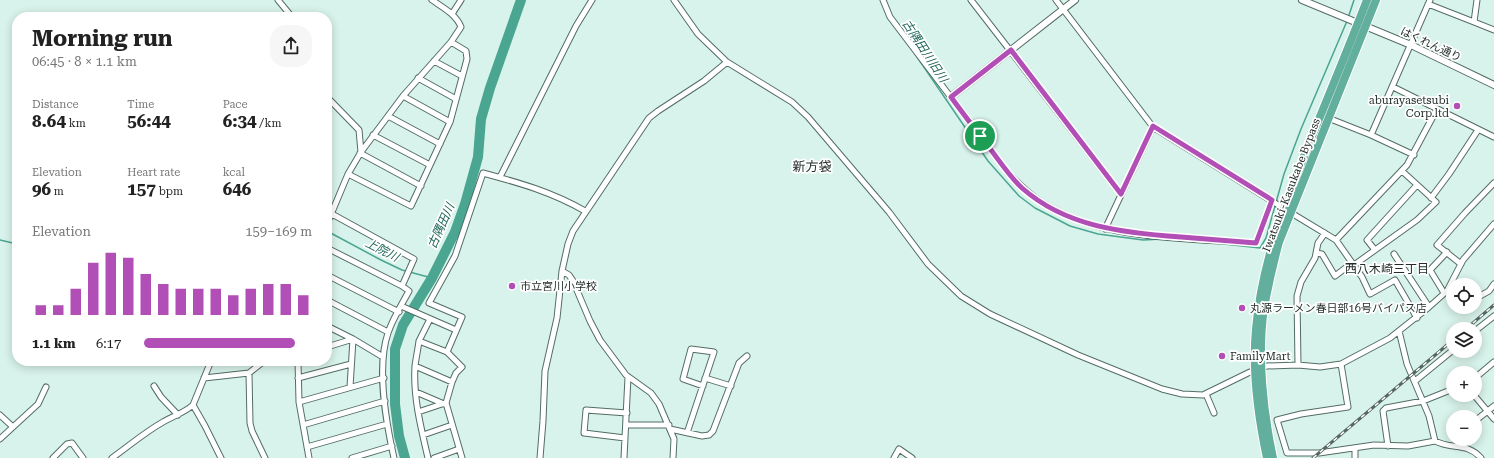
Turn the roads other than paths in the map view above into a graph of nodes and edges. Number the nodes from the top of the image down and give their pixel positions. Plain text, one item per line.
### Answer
1 (278, 0) edge
2 (432, 0) edge
3 (461, 0) edge
4 (592, 0) edge
5 (674, 0) edge
6 (883, 0) edge
7 (971, 0) edge
8 (1056, 0) edge
9 (1075, 0) edge
10 (1302, 0) edge
11 (1367, 0) edge
12 (1376, 0) edge
13 (1477, 0) edge
14 (1429, 2) edge
15 (1064, 9) junction
16 (288, 12) edge
17 (452, 14) junction
18 (1474, 22) junction
19 (1362, 24) junction
20 (1494, 30) edge
21 (451, 42) junction
22 (1411, 44) junction
23 (1011, 50) junction
24 (434, 61) junction
25 (726, 62) junction
26 (462, 76) junction
27 (418, 78) junction
28 (1494, 85) edge
29 (1393, 87) junction
30 (403, 96) junction
31 (951, 97) junction
32 (456, 99) junction
33 (332, 102) edge
34 (1437, 109) junction
35 (388, 116) junction
36 (1328, 118) junction
37 (450, 122) junction
38 (1153, 126) junction
39 (1478, 130) junction
40 (373, 135) junction
41 (1371, 135) junction
42 (1494, 138) edge
43 (440, 144) junction
44 (361, 152) junction
45 (1414, 155) junction
46 (430, 165) junction
47 (1402, 171) junction
48 (348, 174) junction
49 (500, 177) junction
50 (1494, 183) edge
51 (1417, 185) junction
52 (421, 186) junction
53 (1121, 194) junction
54 (1431, 198) junction
55 (1272, 200) junction
56 (1287, 210) junction
57 (585, 211) junction
58 (332, 214) joint
59 (1494, 224) edge
60 (1105, 229) junction
61 (1325, 234) junction
62 (1336, 240) junction
63 (1375, 250) junction
64 (332, 251) edge
65 (1447, 252) junction
66 (1316, 253) junction
67 (1394, 254) dead end
68 (1353, 264) junction
69 (1461, 264) junction
70 (562, 271) junction
71 (332, 278) edge
72 (1494, 284) edge
73 (402, 286) junction
74 (1444, 293) junction
75 (1482, 295) edge
76 (332, 303) edge
77 (401, 306) junction
78 (1429, 307) junction
79 (399, 312) junction
80 (1417, 318) junction
81 (1493, 319) edge
82 (430, 320) junction
83 (1482, 326) edge
84 (332, 328) edge
85 (456, 330) junction
86 (388, 332) junction
87 (1399, 332) junction
88 (353, 339) junction
89 (419, 341) junction
90 (332, 345) edge
91 (446, 352) junction
92 (747, 356) dead end
93 (1446, 356) edge
94 (383, 357) junction
95 (1494, 362) edge
96 (351, 364) junction
97 (1341, 364) junction
98 (1298, 365) junction
99 (209, 366) edge
100 (258, 366) edge
101 (298, 366) edge
102 (415, 366) junction
103 (1259, 368) junction
104 (1482, 372) edge
105 (249, 374) junction
106 (628, 377) junction
107 (204, 378) junction
108 (298, 378) junction
109 (384, 378) junction
110 (705, 378) junction
111 (1259, 378) junction
112 (1415, 381) junction
113 (452, 382) junction
114 (154, 386) dead end
115 (703, 386) junction
116 (730, 386) junction
117 (46, 387) dead end
118 (350, 387) junction
119 (416, 392) junction
120 (1446, 392) edge
121 (1206, 394) junction
122 (385, 401) junction
123 (1423, 401) junction
124 (299, 402) junction
125 (1479, 402) edge
126 (445, 404) junction
127 (193, 405) junction
128 (1494, 406) edge
129 (418, 412) junction
130 (1487, 412) junction
131 (626, 413) junction
132 (1214, 413) dead end
133 (0, 415) edge
134 (178, 415) junction
135 (1482, 416) edge
136 (1494, 419) edge
137 (387, 424) junction
138 (303, 425) junction
139 (452, 425) junction
140 (626, 425) junction
141 (13, 427) junction
142 (670, 427) junction
143 (687, 432) junction
144 (423, 435) junction
145 (625, 438) junction
146 (0, 439) edge
147 (1435, 441) junction
148 (392, 446) junction
149 (1388, 446) junction
150 (307, 447) junction
151 (1461, 447) joint
152 (1355, 448) junction
153 (459, 449) junction
154 (53, 458) edge
155 (84, 458) edge
156 (112, 458) edge
157 (221, 458) edge
158 (265, 458) edge
159 (309, 458) edge
160 (352, 458) edge
161 (394, 458) edge
162 (428, 458) edge
163 (434, 458) edge
164 (462, 458) edge
165 (540, 458) edge
166 (624, 458) edge
167 (673, 458) edge
168 (894, 458) edge
169 (912, 458) edge
170 (1267, 458) edge
171 (1273, 458) edge
172 (1355, 458) edge
173 (1481, 458) edge

1 - 16 street
2 - 17 street
3 - 17 street
4 - 49 street
5 - 25 street
6 - 31 street
7 - 23 street
8 - 15 street
9 - 15 street
10 - 19 street, はくれん通り
11 - 19 highway, Iwatsuki-Kasukabe Bypass
12 - 19 highway, Iwatsuki-Kasukabe Bypass
13 - 18 street
14 - 18 street
14 - 22 street
15 - 23 street
15 - 38 street
17 - 21 street
18 - 20 street
19 - 22 street, はくれん通り
19 - 36 highway, Iwatsuki-Kasukabe Bypass
19 - 56 highway, Iwatsuki-Kasukabe Bypass
21 - 24 street
21 - 26 street
22 - 28 street, はくれん通り
22 - 29 street
23 - 31 street
23 - 53 street
24 - 26 street
24 - 27 street
25 - 57 street
25 - 121 street
26 - 32 street
27 - 30 street
27 - 32 street
29 - 34 street
29 - 41 street
30 - 35 street
30 - 37 street
31 - 60 street
32 - 37 street
33 - 44 street
34 - 39 street
34 - 45 street
35 - 40 street
35 - 43 street
36 - 41 street
36 - 56 highway, Iwatsuki-Kasukabe Bypass
37 - 43 street
38 - 53 street
38 - 55 street
39 - 42 street
39 - 54 street
40 - 44 street
40 - 46 street
41 - 45 street
43 - 46 street
44 - 48 street
44 - 52 street
45 - 47 street
46 - 52 street
47 - 51 street
47 - 62 street
48 - 52 street
48 - 58 street
49 - 57 street
49 - 85 street
50 - 65 street
51 - 54 street
51 - 63 street
53 - 60 street
54 - 63 street
55 - 56 street
55 - 60 street
56 - 61 street
56 - 103 highway, Iwatsuki-Kasukabe Bypass
57 - 70 street
58 - 73 street
59 - 69 street
61 - 62 street
61 - 66 street
62 - 68 street
63 - 68 street
64 - 73 street
65 - 69 street
65 - 74 street
66 - 68 street
66 - 98 street
67 - 78 street
68 - 80 street
69 - 74 street
70 - 106 street
70 - 165 street
71 - 79 street
72 - 75 street
73 - 77 street
74 - 78 street
76 - 86 street
77 - 79 street
77 - 82 street
78 - 80 street
79 - 86 street
80 - 87 street
81 - 83 street
82 - 85 street
82 - 89 street
84 - 88 street
85 - 91 street
86 - 94 street
87 - 97 street
87 - 112 street
88 - 90 street
88 - 94 street
88 - 96 street
89 - 91 street
89 - 102 street
91 - 113 street
92 - 116 street
93 - 112 street
94 - 109 street
95 - 104 street
96 - 108 street
96 - 118 street
97 - 98 street
97 - 152 street
98 - 103 street
99 - 107 street
100 - 105 street
101 - 108 street
102 - 113 street
102 - 119 street
103 - 111 highway, Iwatsuki-Kasukabe Bypass
103 - 121 street
105 - 107 street
105 - 158 street
106 - 131 street
106 - 142 street
107 - 127 street
108 - 124 street
109 - 118 street
109 - 122 street
110 - 115 street
110 - 115 street
110 - 116 street
111 - 170 highway, Iwatsuki-Kasukabe Bypass
111 - 171 highway, Iwatsuki-Kasukabe Bypass
112 - 123 street
113 - 126 street
114 - 134 street
115 - 143 street
116 - 143 street
117 - 141 street
118 - 124 street
119 - 126 street
119 - 129 street
120 - 123 street
121 - 132 street
122 - 137 street
122 - 138 street
123 - 147 street
123 - 149 street
124 - 138 street
125 - 130 street
126 - 129 street
126 - 139 street
127 - 134 street
127 - 157 street
128 - 130 street
129 - 144 street
130 - 135 street
130 - 136 street
131 - 140 street
131 - 145 street
133 - 141 street
134 - 156 street
137 - 148 street
137 - 150 street
138 - 150 street
139 - 144 street
139 - 153 street
140 - 142 street
140 - 145 street
141 - 146 street
142 - 143 street
142 - 167 street
144 - 162 street
145 - 166 street
147 - 149 street
147 - 151 street
148 - 160 street
148 - 161 street
149 - 152 street
150 - 159 street
151 - 173 street
152 - 172 street
153 - 163 street
153 - 164 street
154 - 155 street
168 - 169 street

